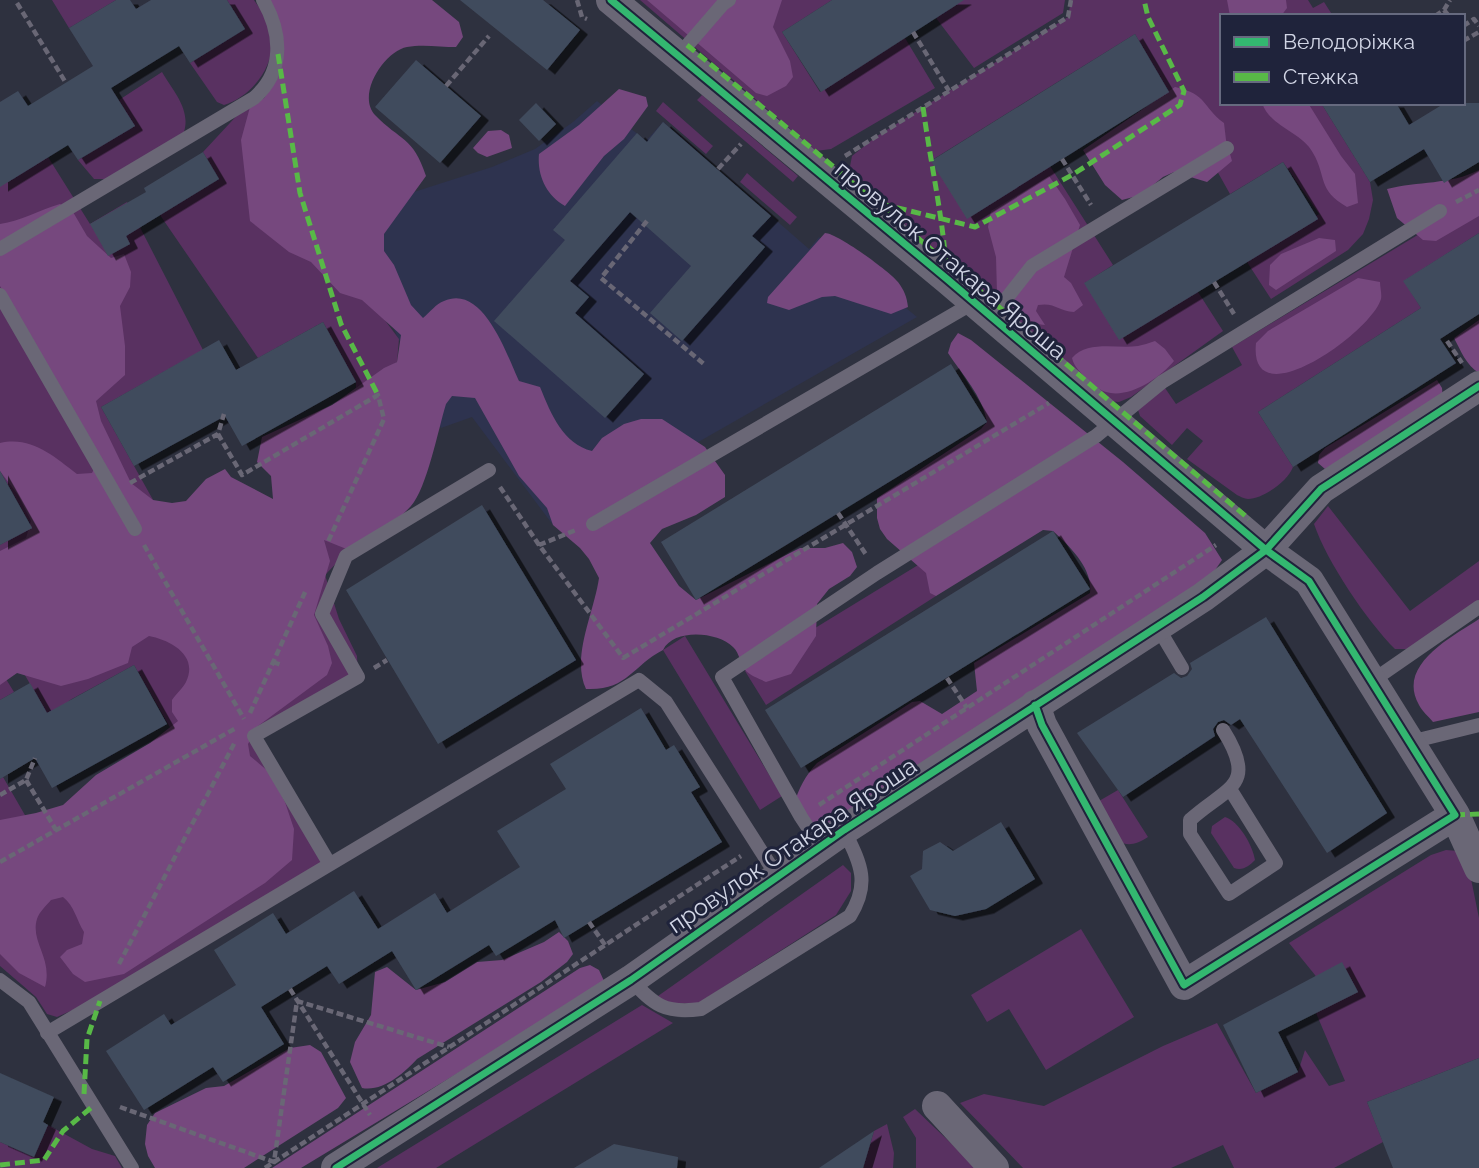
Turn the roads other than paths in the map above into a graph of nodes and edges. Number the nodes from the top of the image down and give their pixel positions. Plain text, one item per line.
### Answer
1 (263, 0) edge
2 (611, 0) edge
3 (729, 0) edge
4 (678, 56) junction
5 (1227, 148) dead end
6 (1440, 211) dead end
7 (0, 249) edge
8 (0, 295) edge
9 (982, 310) junction
10 (1471, 376) edge
11 (1113, 422) junction
12 (489, 470) road end
13 (593, 524) road end
14 (135, 529) road end
15 (1266, 550) junction
16 (1479, 607) edge
17 (1157, 626) junction
18 (1182, 668) dead end
19 (1372, 681) junction
20 (1035, 705) junction
21 (1479, 725) edge
22 (1223, 730) dead end
23 (1410, 742) junction
24 (1230, 789) junction
25 (1455, 815) junction
26 (832, 838) junction
27 (329, 863) junction
28 (1479, 868) edge
29 (777, 876) junction
30 (0, 980) edge
31 (631, 980) junction
32 (47, 1033) junction
33 (937, 1105) dead end
34 (132, 1168) edge
35 (336, 1168) edge
36 (994, 1168) edge

1 - 7 lane
2 - 4 street, провулок Отакара Яроша
3 - 4 lane
4 - 9 street, провулок Отакара Яроша
5 - 9 lane
6 - 11 lane
8 - 14 lane
9 - 11 street, провулок Отакара Яроша
9 - 13 lane
10 - 15 street, провулок Отакара Яроша
11 - 15 street, провулок Отакара Яроша
11 - 26 lane
12 - 27 lane
15 - 17 street, провулок Отакара Яроша
15 - 19 street
16 - 19 lane
17 - 18 lane
17 - 20 street, провулок Отакара Яроша
19 - 23 street
20 - 25 street
20 - 26 street, провулок Отакара Яроша
21 - 23 lane
22 - 24 lane
23 - 25 street
24 - 24 lane
25 - 28 street
26 - 29 street, провулок Отакара Яроша
26 - 31 lane
27 - 29 lane
27 - 32 lane
29 - 31 street, провулок Отакара Яроша
30 - 32 lane
31 - 35 street, провулок Отакара Яроша
32 - 34 lane
33 - 36 street

